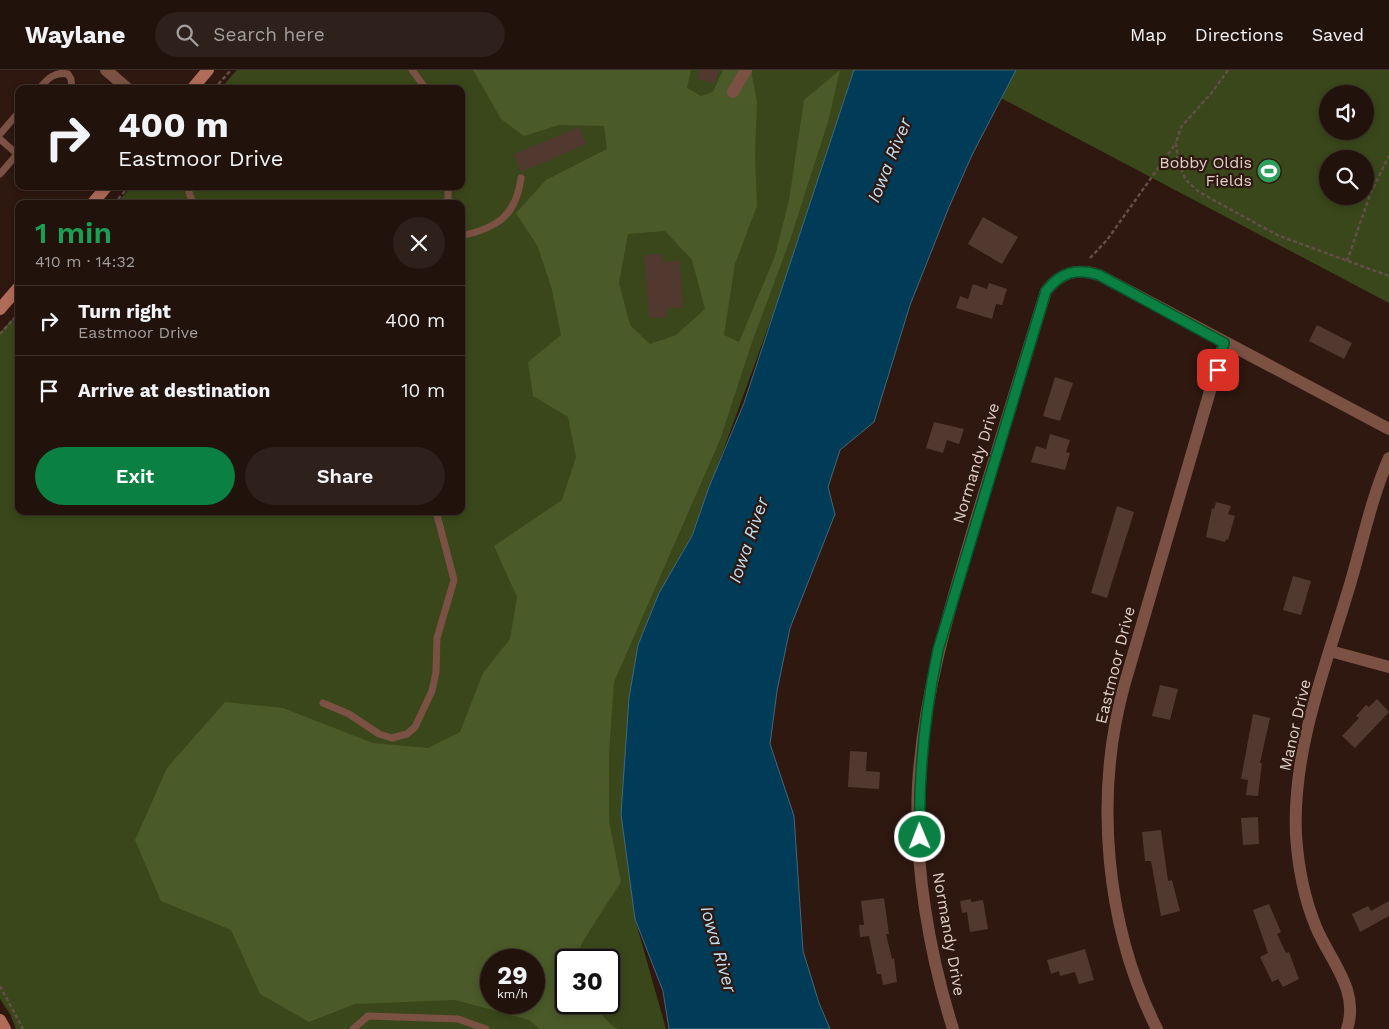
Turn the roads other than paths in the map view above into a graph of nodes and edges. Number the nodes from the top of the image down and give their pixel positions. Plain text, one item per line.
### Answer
1 (106, 70) edge
2 (208, 70) edge
3 (412, 70) edge
4 (746, 70) edge
5 (70, 72) edge
6 (42, 85) edge
7 (72, 85) edge
8 (123, 85) edge
9 (195, 85) edge
10 (423, 85) edge
11 (733, 92) dead end
12 (15, 117) edge
13 (0, 134) edge
14 (0, 139) edge
15 (15, 151) edge
16 (15, 156) edge
17 (0, 174) edge
18 (521, 178) dead end
19 (104, 190) edge
20 (95, 200) edge
21 (465, 235) edge
22 (15, 291) edge
23 (0, 308) edge
24 (1224, 343) junction
25 (1389, 429) edge
26 (1389, 458) edge
27 (437, 515) edge
28 (1330, 651) junction
29 (1389, 667) edge
30 (323, 703) dead end
31 (0, 1020) edge
32 (5, 1029) edge
33 (353, 1029) edge
34 (486, 1029) edge
35 (953, 1029) edge
36 (1157, 1029) edge
37 (1347, 1029) edge

1 - 8 street
2 - 9 street
3 - 10 lane
4 - 11 street
5 - 6 lane
5 - 7 lane
12 - 13 lane
14 - 15 lane
16 - 17 lane
18 - 21 lane
19 - 20 street
22 - 23 street
24 - 25 street, Normandy Drive
24 - 35 street, Normandy Drive
24 - 36 street, Eastmoor Drive
26 - 28 street, Manor Drive
27 - 30 lane
28 - 29 street
28 - 37 street, Manor Drive
31 - 32 street
33 - 34 lane

